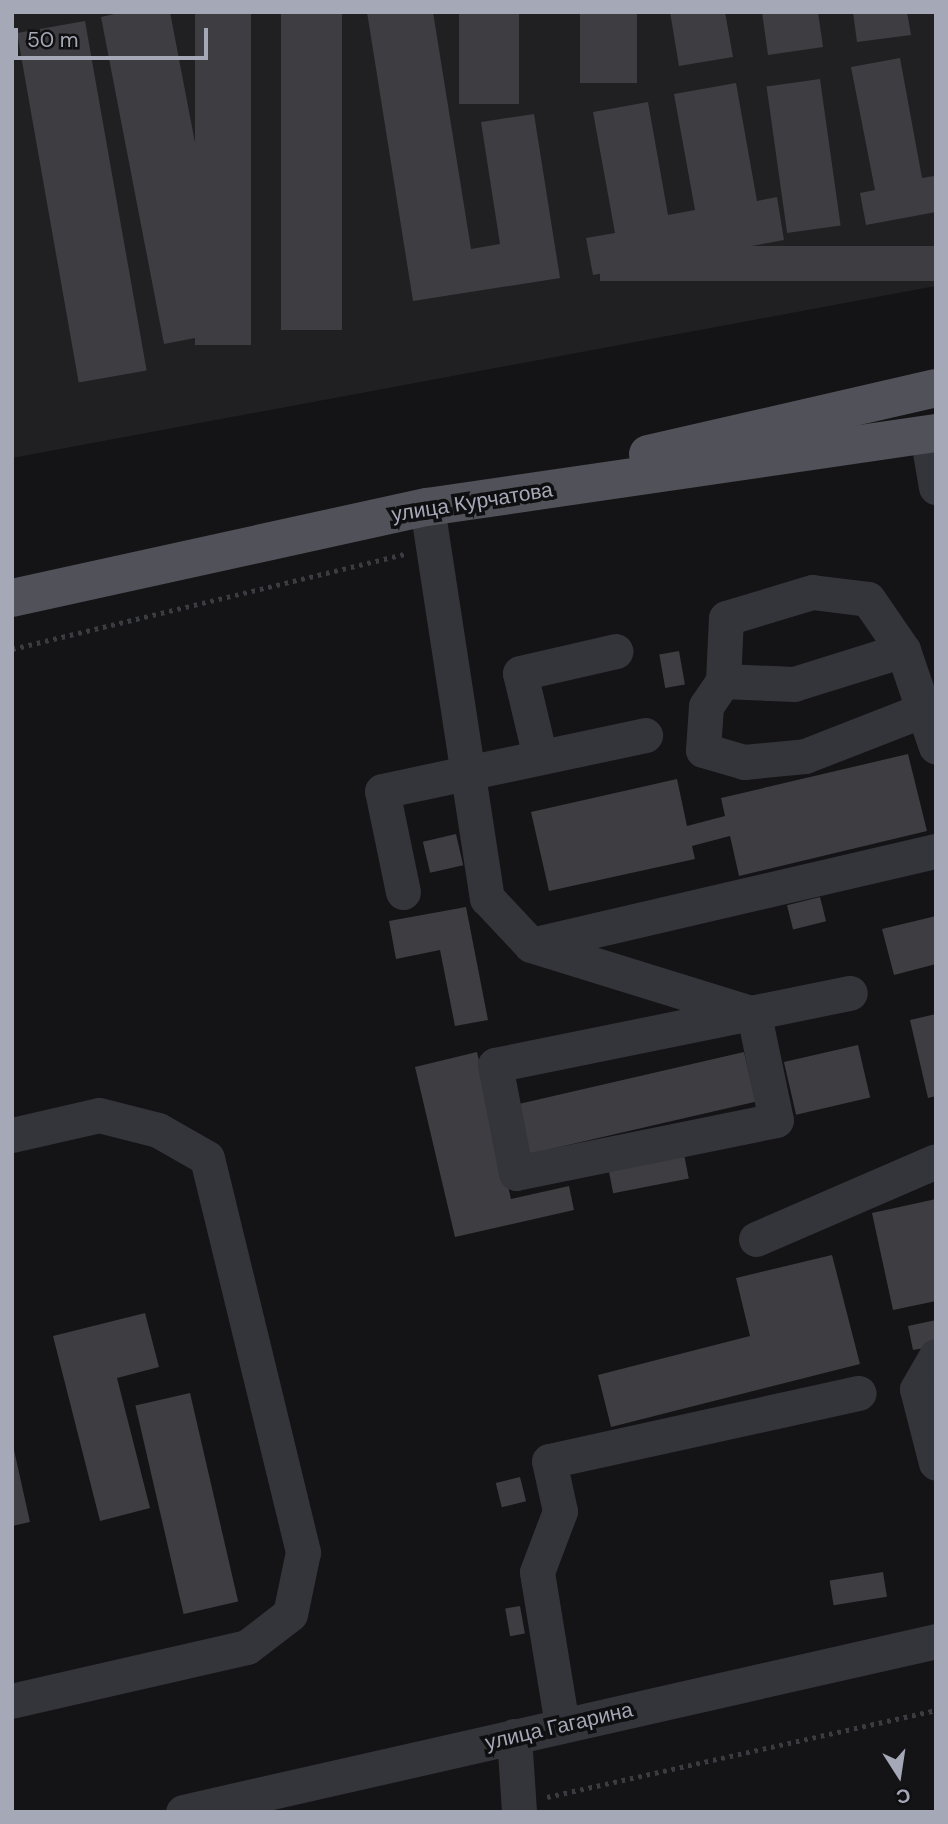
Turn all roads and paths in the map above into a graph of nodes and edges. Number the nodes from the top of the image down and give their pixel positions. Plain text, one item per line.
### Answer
1 (936, 388) edge
2 (931, 434) edge
3 (936, 487) edge
4 (427, 507) junction
5 (432, 548) junction
6 (12, 598) edge
7 (12, 649) edge
8 (903, 650) junction
9 (615, 651) dead end
10 (723, 681) junction
11 (923, 710) junction
12 (645, 736) dead end
13 (936, 747) edge
14 (540, 757) junction
15 (466, 773) junction
16 (936, 851) edge
17 (403, 892) dead end
18 (531, 945) junction
19 (850, 993) dead end
20 (754, 1015) junction
21 (12, 1135) edge
22 (936, 1161) edge
23 (756, 1239) dead end
24 (936, 1356) edge
25 (859, 1393) dead end
26 (936, 1463) edge
27 (936, 1641) edge
28 (12, 1701) edge
29 (936, 1710) edge
30 (562, 1725) junction
31 (514, 1737) junction
32 (286, 1800) edge
33 (519, 1808) edge
34 (183, 1812) edge

1 - 4 main road
2 - 3 street
2 - 4 main road, улица Курчатова
4 - 5 street
4 - 6 main road, улица Курчатова
5 - 7 path
5 - 15 street
8 - 10 street
8 - 10 street
8 - 11 street
9 - 14 street
10 - 11 street
11 - 13 street
12 - 14 street
14 - 15 street
15 - 17 street
15 - 18 street
16 - 18 street
18 - 20 street
19 - 20 street
20 - 20 street
21 - 28 street
22 - 23 street
24 - 26 street
25 - 30 street
27 - 30 street, улица Гагарина
29 - 33 path
30 - 31 street, улица Гагарина
31 - 32 street, улица Гагарина
31 - 33 street
32 - 34 street, улица Гагарина

